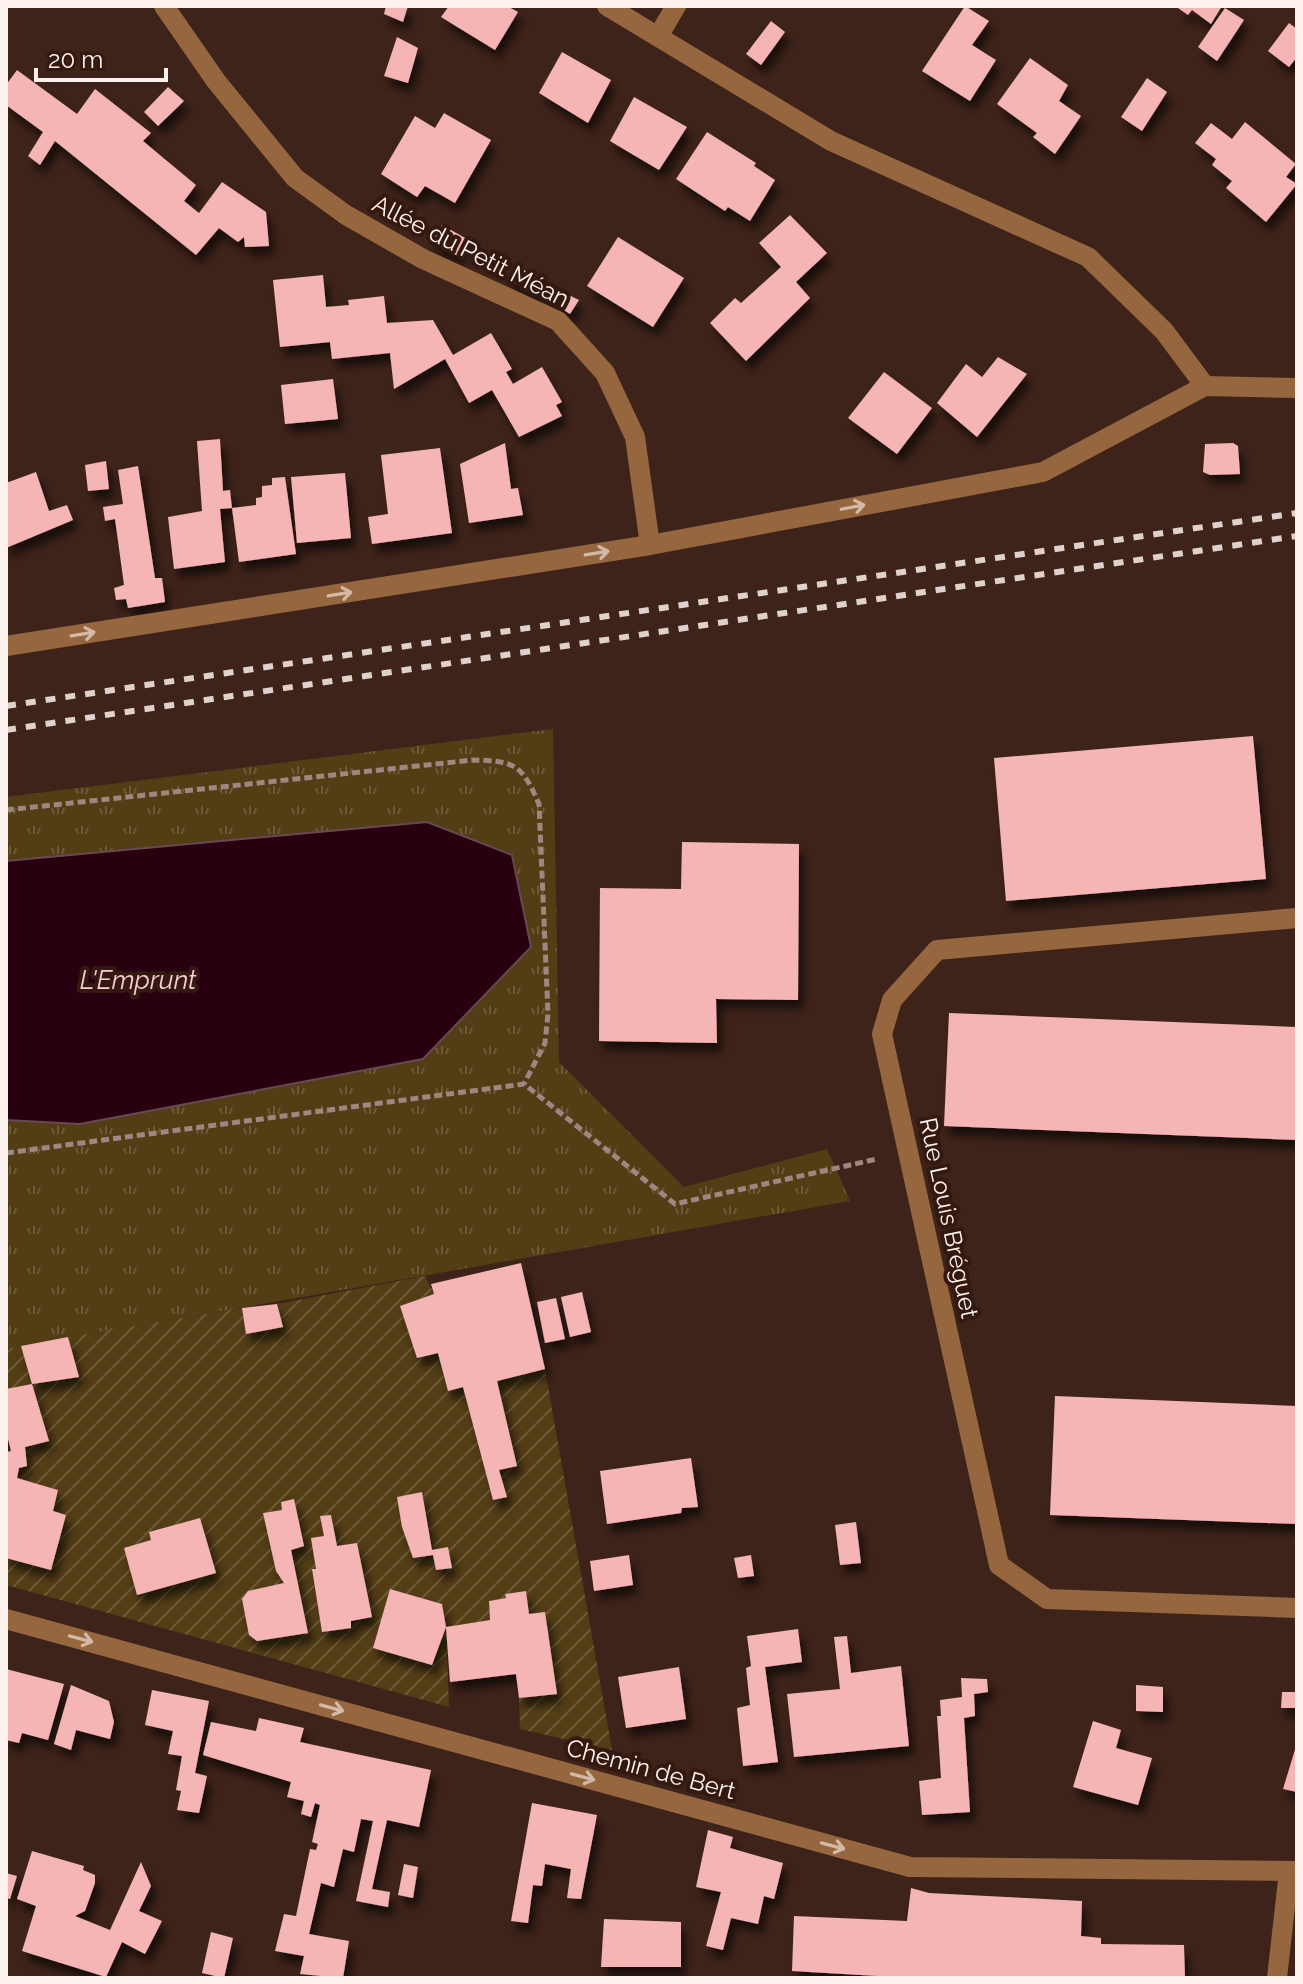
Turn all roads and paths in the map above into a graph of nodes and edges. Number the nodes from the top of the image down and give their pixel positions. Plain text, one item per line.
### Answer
1 (164, 6) edge
2 (607, 6) edge
3 (676, 6) edge
4 (659, 35) junction
5 (1205, 386) junction
6 (1297, 388) edge
7 (650, 545) junction
8 (6, 646) edge
9 (6, 810) edge
10 (1297, 918) edge
11 (524, 1084) junction
12 (908, 1152) junction
13 (6, 1153) edge
14 (1297, 1608) edge
15 (6, 1619) edge
16 (1293, 1871) edge
17 (1277, 1978) edge

1 - 7 street, Allée du Petit Méan
2 - 4 street
3 - 4 street
4 - 5 street
5 - 6 street
7 -> 5 street
8 -> 7 street
9 - 11 path
10 - 12 street, Rue Louis Bréguet
11 - 12 path
11 - 13 path
12 - 14 street, Rue Louis Bréguet
15 -> 16 street, Chemin de Bert
16 - 17 street

